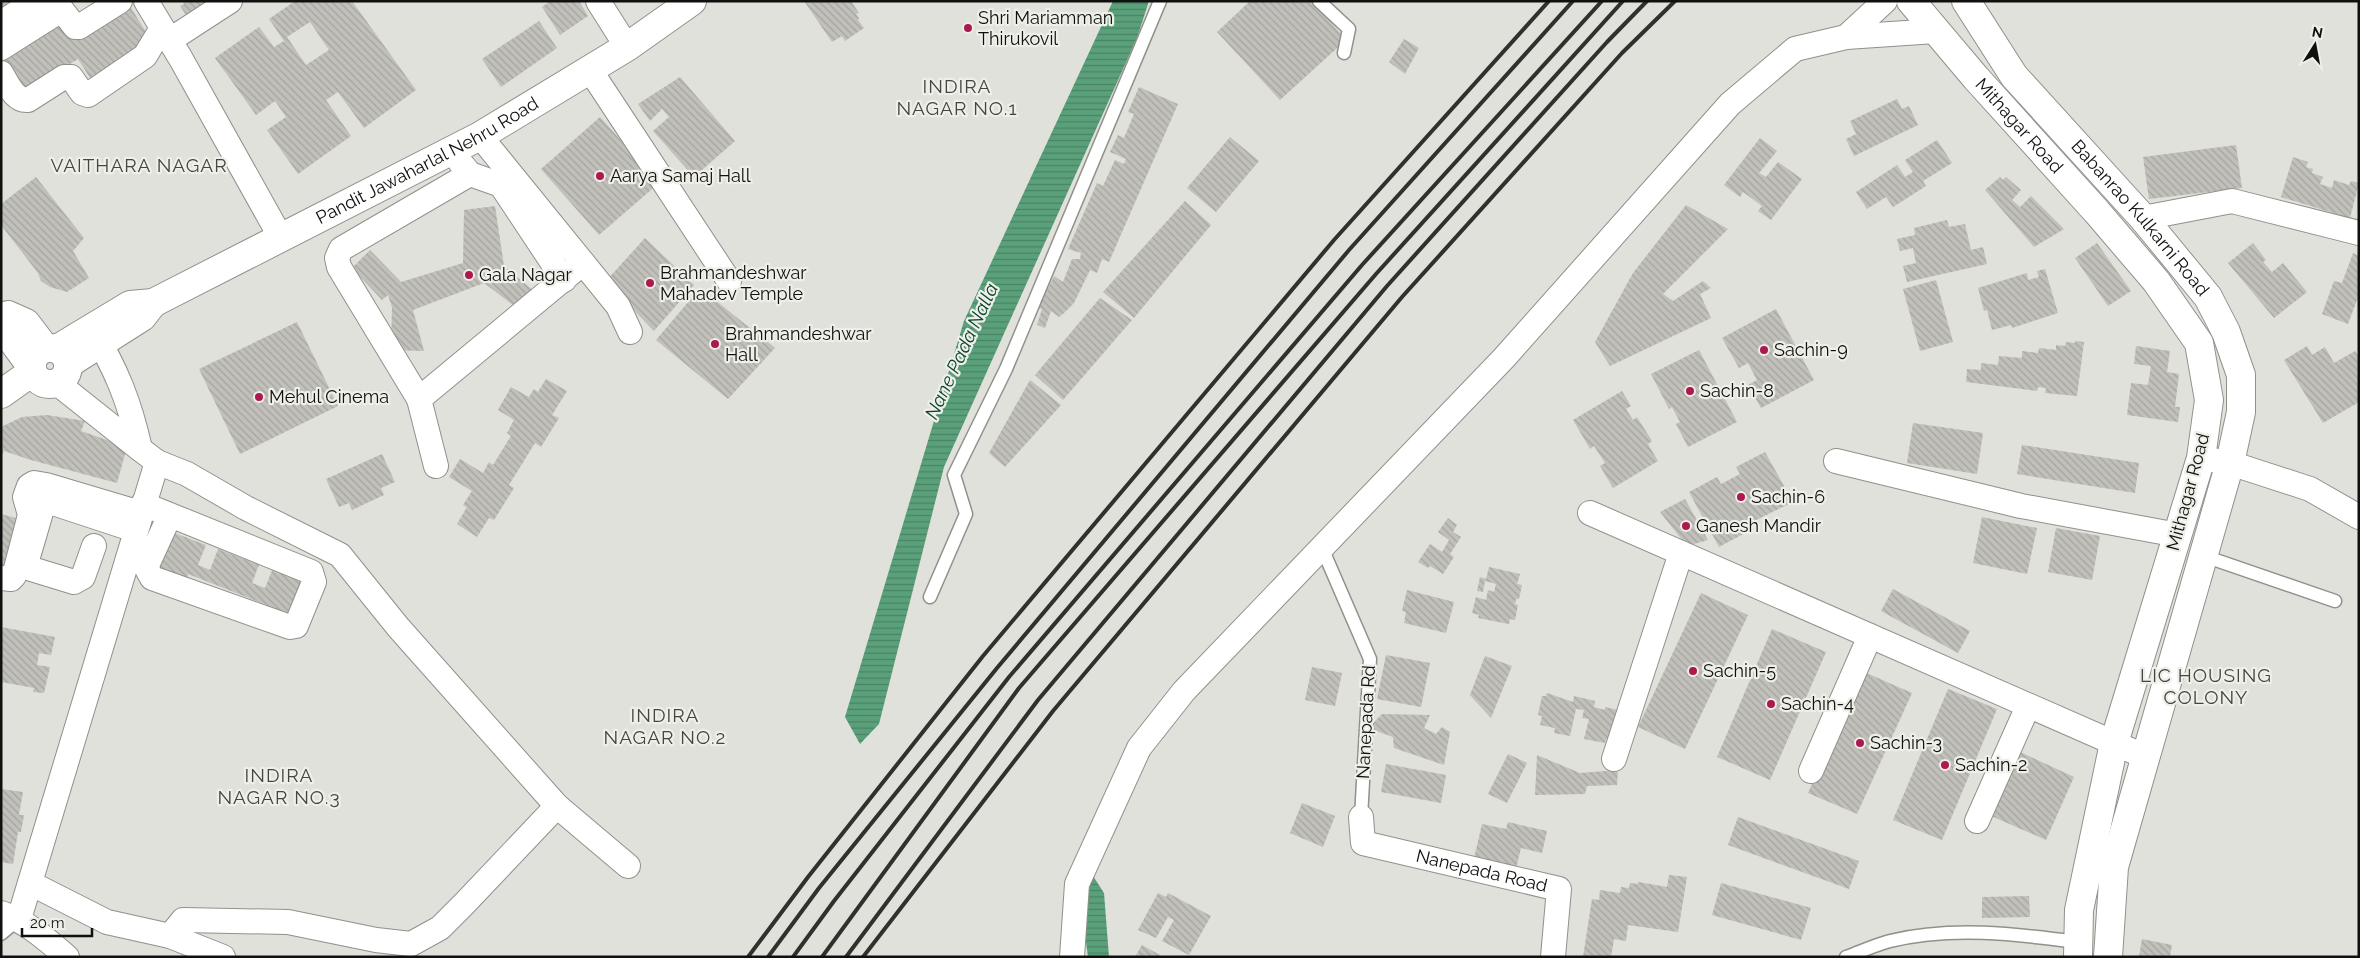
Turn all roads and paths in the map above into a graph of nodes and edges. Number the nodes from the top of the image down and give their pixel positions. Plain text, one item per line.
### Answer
1 (35, 1) edge
2 (120, 1) edge
3 (146, 1) edge
4 (230, 1) edge
5 (598, 1) edge
6 (692, 1) edge
7 (1160, 1) edge
8 (1319, 1) edge
9 (1885, 1) edge
10 (1911, 1) edge
11 (1966, 1) edge
12 (58, 6) edge
13 (1, 23) edge
14 (1936, 31) junction
15 (166, 34) junction
16 (1846, 37) junction
17 (627, 47) junction
18 (1, 48) edge
19 (1344, 53) dead end
20 (590, 70) junction
21 (1, 73) edge
22 (480, 136) junction
23 (451, 151) junction
24 (470, 174) junction
25 (363, 196) junction
26 (2143, 218) junction
27 (382, 225) junction
28 (2359, 233) edge
29 (281, 238) junction
30 (583, 263) junction
31 (564, 280) junction
32 (729, 281) dead end
33 (5, 311) edge
34 (630, 332) dead end
35 (96, 336) junction
36 (49, 364) junction
37 (1, 394) edge
38 (419, 400) junction
39 (149, 455) junction
40 (2201, 458) junction
41 (1836, 461) dead end
42 (2230, 463) junction
43 (436, 466) dead end
44 (1590, 513) dead end
45 (170, 515) junction
46 (140, 516) junction
47 (2359, 517) edge
48 (2178, 535) junction
49 (94, 546) dead end
50 (1322, 548) junction
51 (1681, 553) junction
52 (2204, 556) junction
53 (1, 578) edge
54 (930, 597) dead end
55 (2335, 601) dead end
56 (1870, 636) junction
57 (2028, 706) junction
58 (2114, 743) junction
59 (2146, 758) junction
60 (1614, 759) dead end
61 (1811, 771) dead end
62 (557, 806) junction
63 (1361, 817) joint
64 (1977, 821) dead end
65 (628, 866) dead end
66 (30, 883) junction
67 (7, 922) edge
68 (170, 936) junction
69 (2078, 949) edge
70 (67, 957) edge
71 (223, 957) edge
72 (1072, 957) edge
73 (1553, 957) edge
74 (1846, 957) edge
75 (2108, 957) edge

1 - 13 street
2 - 12 street
3 - 15 street
4 - 15 street
5 - 17 street
6 - 17 street, Pandit Jawaharlal Nehru Road
7 - 54 lane
8 - 19 lane
9 - 16 street
10 - 14 street, Mithagar Road
11 - 26 street, Babanrao Kulkarni Road
12 - 18 street
14 - 16 street
14 - 40 street, Mithagar Road
15 - 21 street
15 - 29 street
16 - 50 street
17 - 20 street, Pandit Jawaharlal Nehru Road
20 - 22 street, Pandit Jawaharlal Nehru Road
20 - 32 street
22 - 23 street, Pandit Jawaharlal Nehru Road
22 - 30 street
23 - 24 street
23 - 25 street, Pandit Jawaharlal Nehru Road
24 - 27 street
24 - 31 street
25 - 27 street
25 - 29 street, Pandit Jawaharlal Nehru Road
26 - 28 street
26 - 42 street, Babanrao Kulkarni Road
27 - 38 street
29 - 35 street, Pandit Jawaharlal Nehru Road
30 - 31 street
30 - 34 street
31 - 38 street
33 - 36 street
35 - 36 street
35 - 39 street
36 - 37 street
36 - 39 street
38 - 43 street
39 - 46 street
39 - 62 street
40 - 42 street
40 - 48 street, Mithagar Road
41 - 48 street
42 - 47 street
42 - 52 street, Mithagar Road
44 - 51 street
45 - 45 street
45 - 46 street
46 - 49 street
46 - 53 street
46 - 66 street
48 - 58 street, Mithagar Road
50 - 63 lane, Nanepada Rd
50 - 72 street
51 - 56 street
51 - 60 street
52 - 55 lane
52 - 59 street, Mithagar Road
56 - 57 street
56 - 61 street
57 - 58 street
57 - 64 street
58 - 59 street
58 - 69 street, Mithagar Road
59 - 75 street, Mithagar Road
62 - 65 street
62 - 68 street
63 - 73 street, Nanepada Road
66 - 67 street
66 - 68 street
67 - 70 street
68 - 71 street
69 - 74 lane

